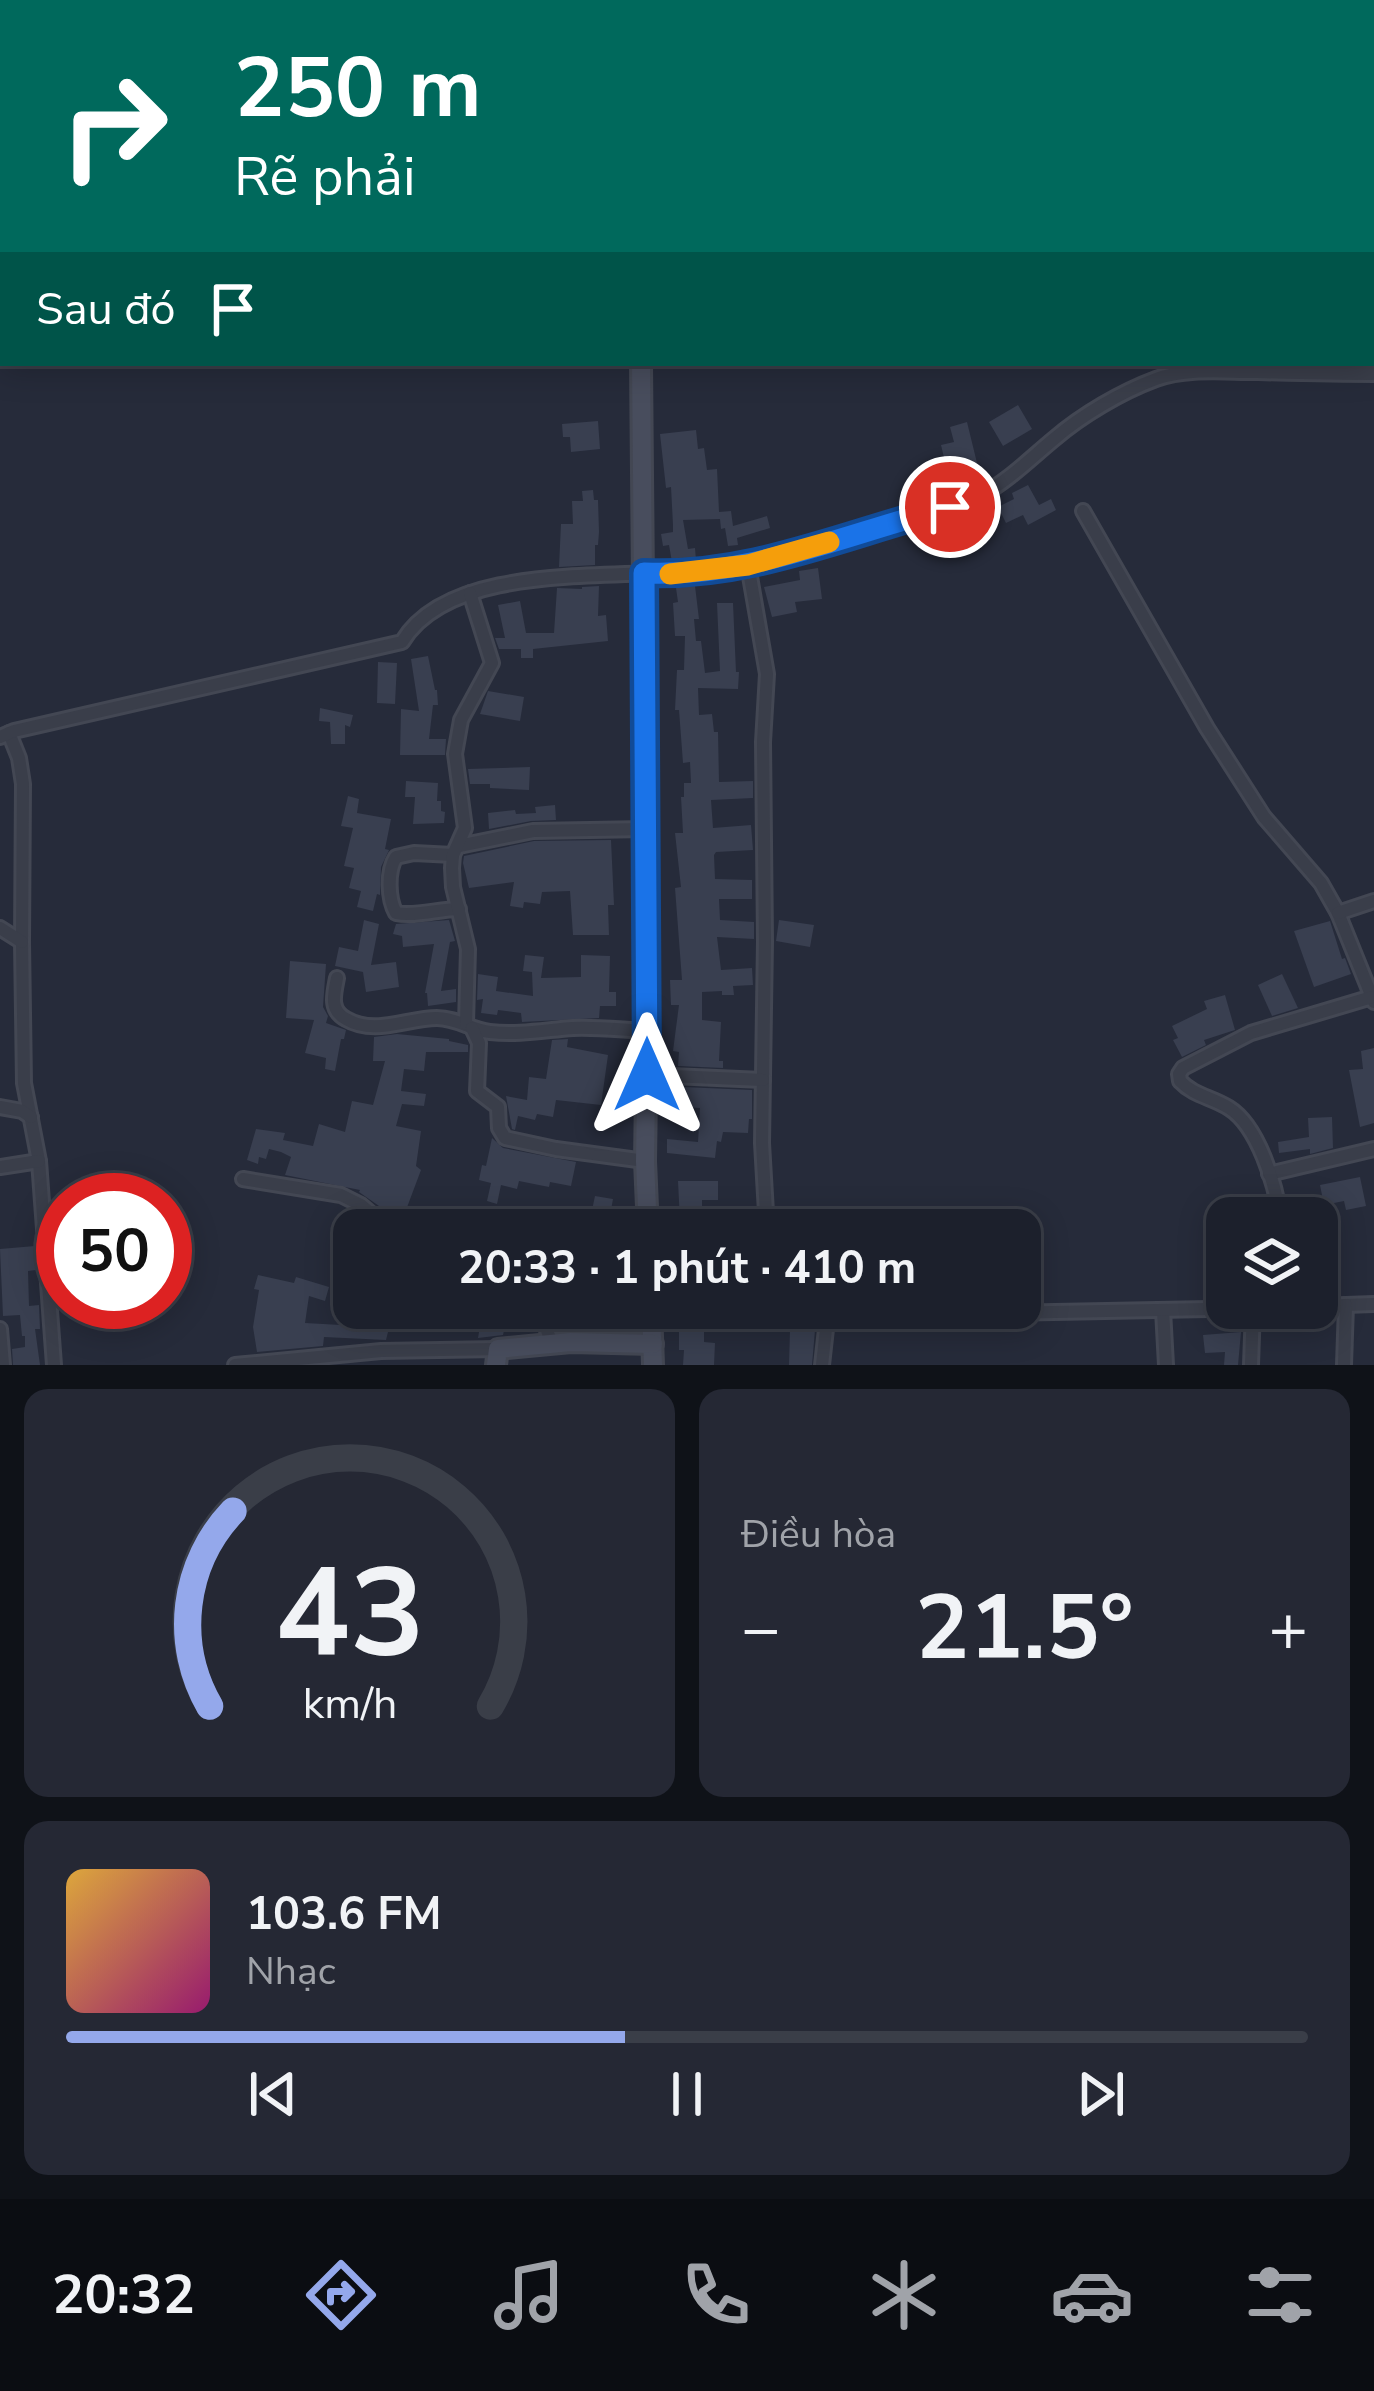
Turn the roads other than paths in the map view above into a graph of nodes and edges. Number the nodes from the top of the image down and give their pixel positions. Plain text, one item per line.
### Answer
1 (640, 366) edge
2 (1374, 374) edge
3 (1083, 511) dead end
4 (748, 565) junction
5 (644, 573) junction
6 (470, 593) junction
7 (5, 735) edge
8 (646, 829) junction
9 (456, 850) junction
10 (1374, 901) edge
11 (459, 909) junction
12 (1338, 913) junction
13 (0, 928) edge
14 (22, 942) junction
15 (337, 978) dead end
16 (1373, 999) edge
17 (468, 1025) junction
18 (647, 1031) junction
19 (647, 1075) junction
20 (763, 1080) junction
21 (0, 1107) edge
22 (32, 1117) junction
23 (1374, 1149) edge
24 (39, 1160) junction
25 (645, 1161) junction
26 (0, 1167) edge
27 (1269, 1174) junction
28 (243, 1179) dead end
29 (1275, 1197) edge
30 (366, 1209) edge
31 (647, 1209) edge
32 (764, 1209) edge
33 (1374, 1304) edge
34 (1338, 1305) edge
35 (1346, 1305) junction
36 (1206, 1309) edge
37 (1163, 1310) junction
38 (1041, 1312) edge
39 (0, 1329) edge
40 (547, 1329) edge
41 (652, 1329) edge
42 (826, 1329) edge
43 (1255, 1329) edge
44 (552, 1344) junction
45 (652, 1344) junction
46 (497, 1357) edge
47 (380, 1358) edge
48 (3, 1365) edge
49 (55, 1365) edge
50 (235, 1365) edge
51 (653, 1365) edge
52 (822, 1365) edge
53 (1166, 1365) edge
54 (1251, 1365) edge
55 (1344, 1365) edge

1 - 5 main road
2 - 4 street
3 - 12 street
4 - 5 street
4 - 20 street
5 - 6 street
5 - 8 main road
6 - 7 street
6 - 9 street
7 - 14 street
8 - 9 street
8 - 18 main road
9 - 11 street
9 - 11 street
10 - 12 street
11 - 17 street
12 - 16 street
13 - 14 street
14 - 22 street
15 - 17 street
16 - 27 street
17 - 18 street
17 - 25 street
18 - 19 main road
19 - 20 street
19 - 25 main road
20 - 32 street
21 - 22 street
22 - 24 street
23 - 27 street
24 - 26 street
24 - 49 street
25 - 31 main road
27 - 29 street
28 - 30 street
33 - 35 street
34 - 35 street
35 - 55 street
36 - 37 street
37 - 38 street
37 - 53 street
39 - 48 street
40 - 44 street
41 - 45 main road
42 - 52 street
43 - 54 street
44 - 45 main road
44 - 46 main road
45 - 51 main road
46 - 47 street
47 - 50 street

